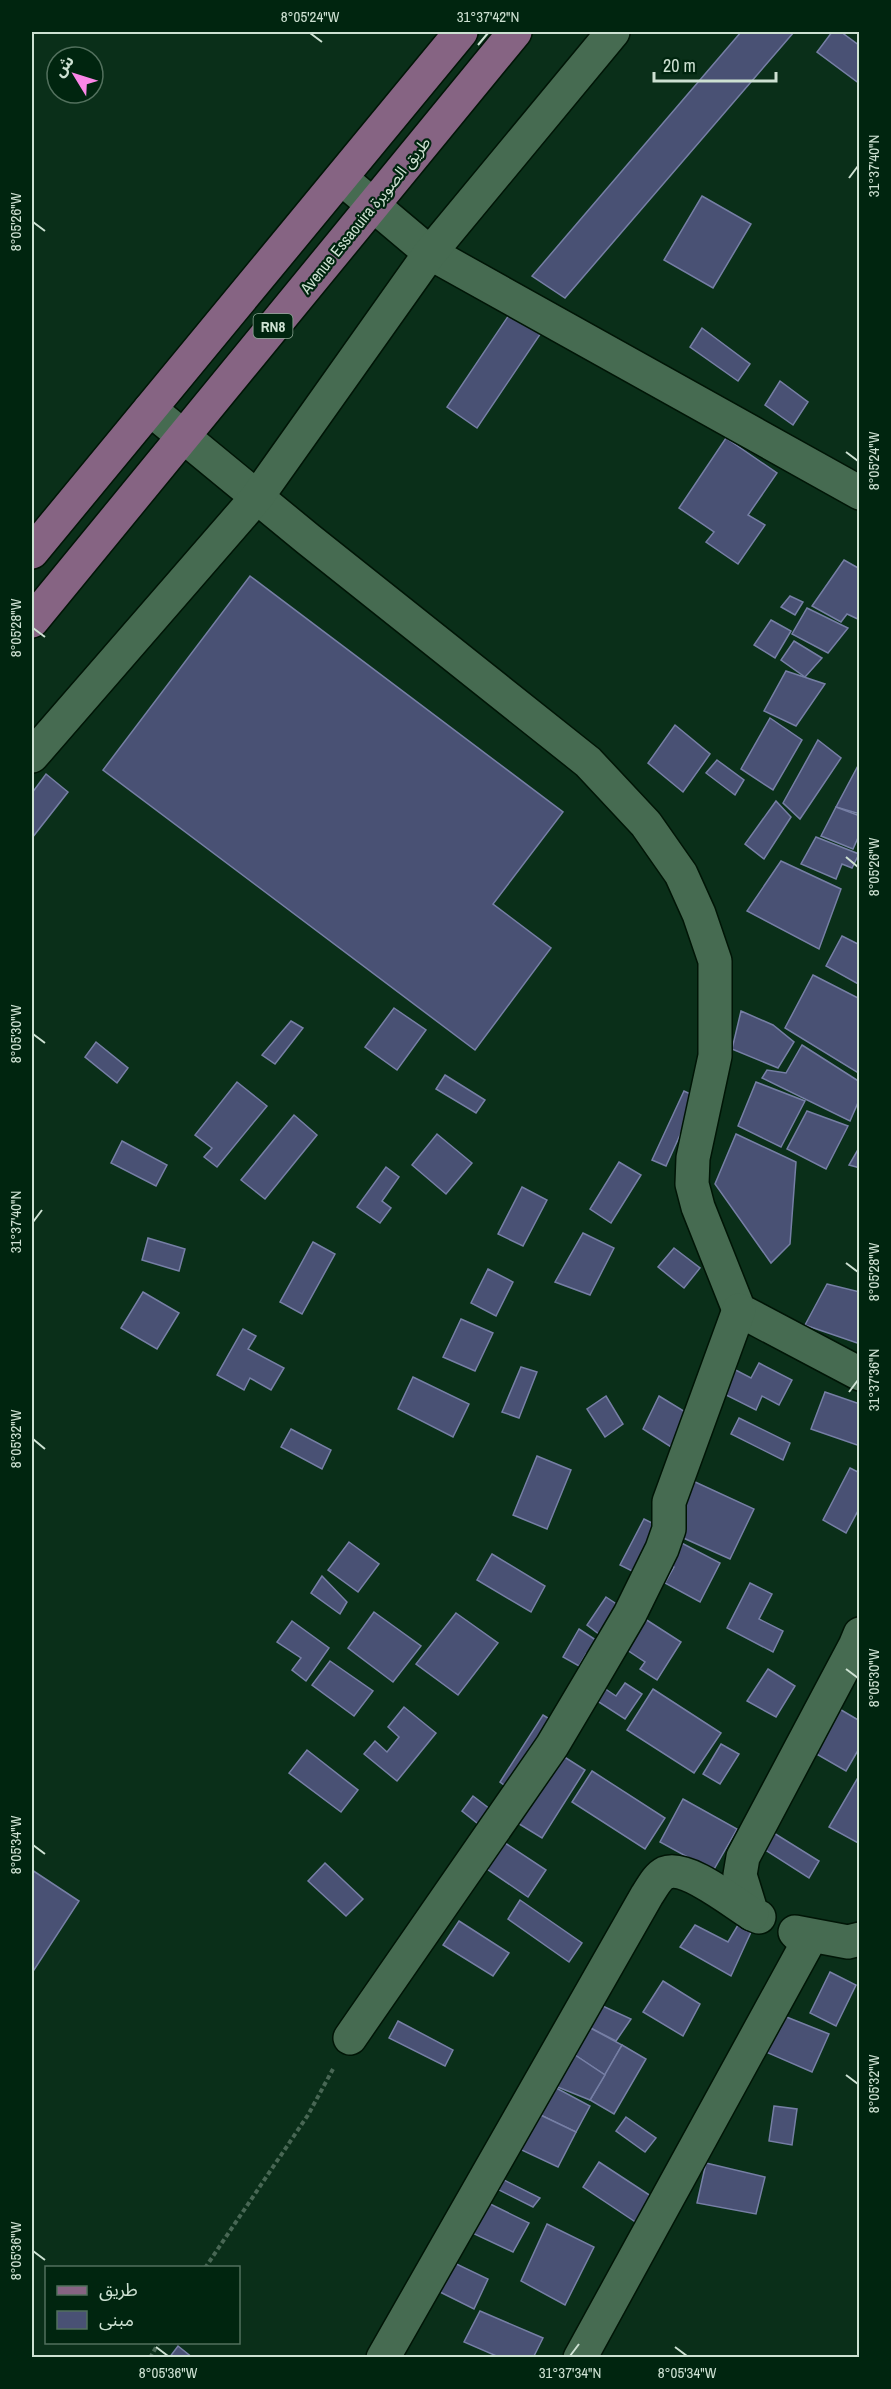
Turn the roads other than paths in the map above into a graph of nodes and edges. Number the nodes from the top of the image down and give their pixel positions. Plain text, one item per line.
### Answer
1 (461, 32) edge
2 (515, 32) edge
3 (613, 32) edge
4 (438, 46) edge
5 (340, 178) junction
6 (373, 204) junction
7 (430, 253) junction
8 (150, 409) junction
9 (183, 437) junction
10 (860, 493) edge
11 (257, 497) junction
12 (32, 552) edge
13 (32, 621) edge
14 (32, 756) edge
15 (739, 1310) junction
16 (860, 1374) edge
17 (860, 1634) edge
18 (753, 1914) junction
19 (795, 1932) junction
20 (860, 1938) edge
21 (351, 2038) road end
22 (383, 2358) edge
23 (580, 2358) edge

1 - 4 main road, RN8
2 - 6 main road, Avenue Essaouira طريق الصويرة / RN8
3 - 7 street
4 - 5 main road, RN8
5 - 6 street
5 - 8 main road, RN8
6 - 7 street
6 - 9 main road, Avenue Essaouira طريق الصويرة / RN8
7 - 10 street
7 - 11 street
8 - 9 street
8 - 12 main road, RN8
9 - 11 street
9 - 13 main road, Avenue Essaouira طريق الصويرة / RN8
11 - 14 street
11 - 15 street
15 - 16 street
15 - 21 street
17 - 18 street
18 - 19 street
18 - 22 street
19 - 20 street
19 - 23 street

